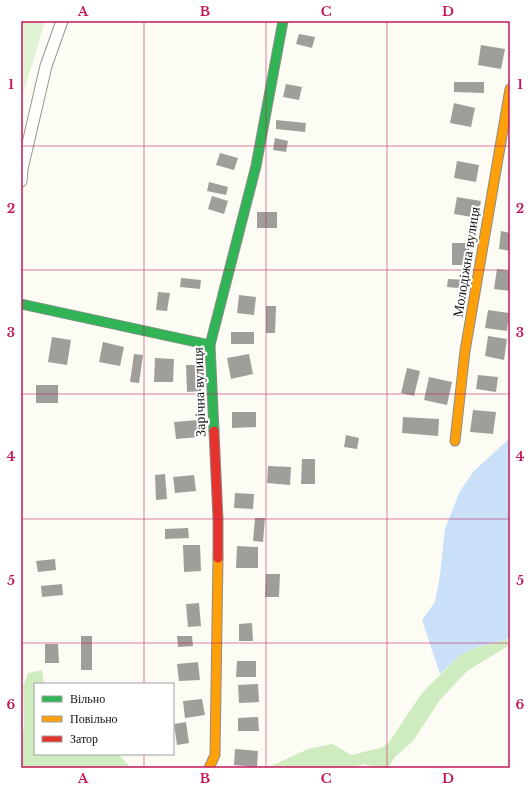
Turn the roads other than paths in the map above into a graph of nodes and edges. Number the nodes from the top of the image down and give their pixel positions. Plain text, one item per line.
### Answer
1 (62, 21) edge
2 (283, 21) edge
3 (510, 89) edge
4 (21, 181) edge
5 (21, 304) edge
6 (210, 345) junction
7 (455, 441) dead end
8 (209, 768) edge

1 - 4 street
2 - 6 street, Зарічна вулиця
3 - 7 street, Молодіжна вулиця
5 - 6 street
6 - 8 street, Зарічна вулиця

